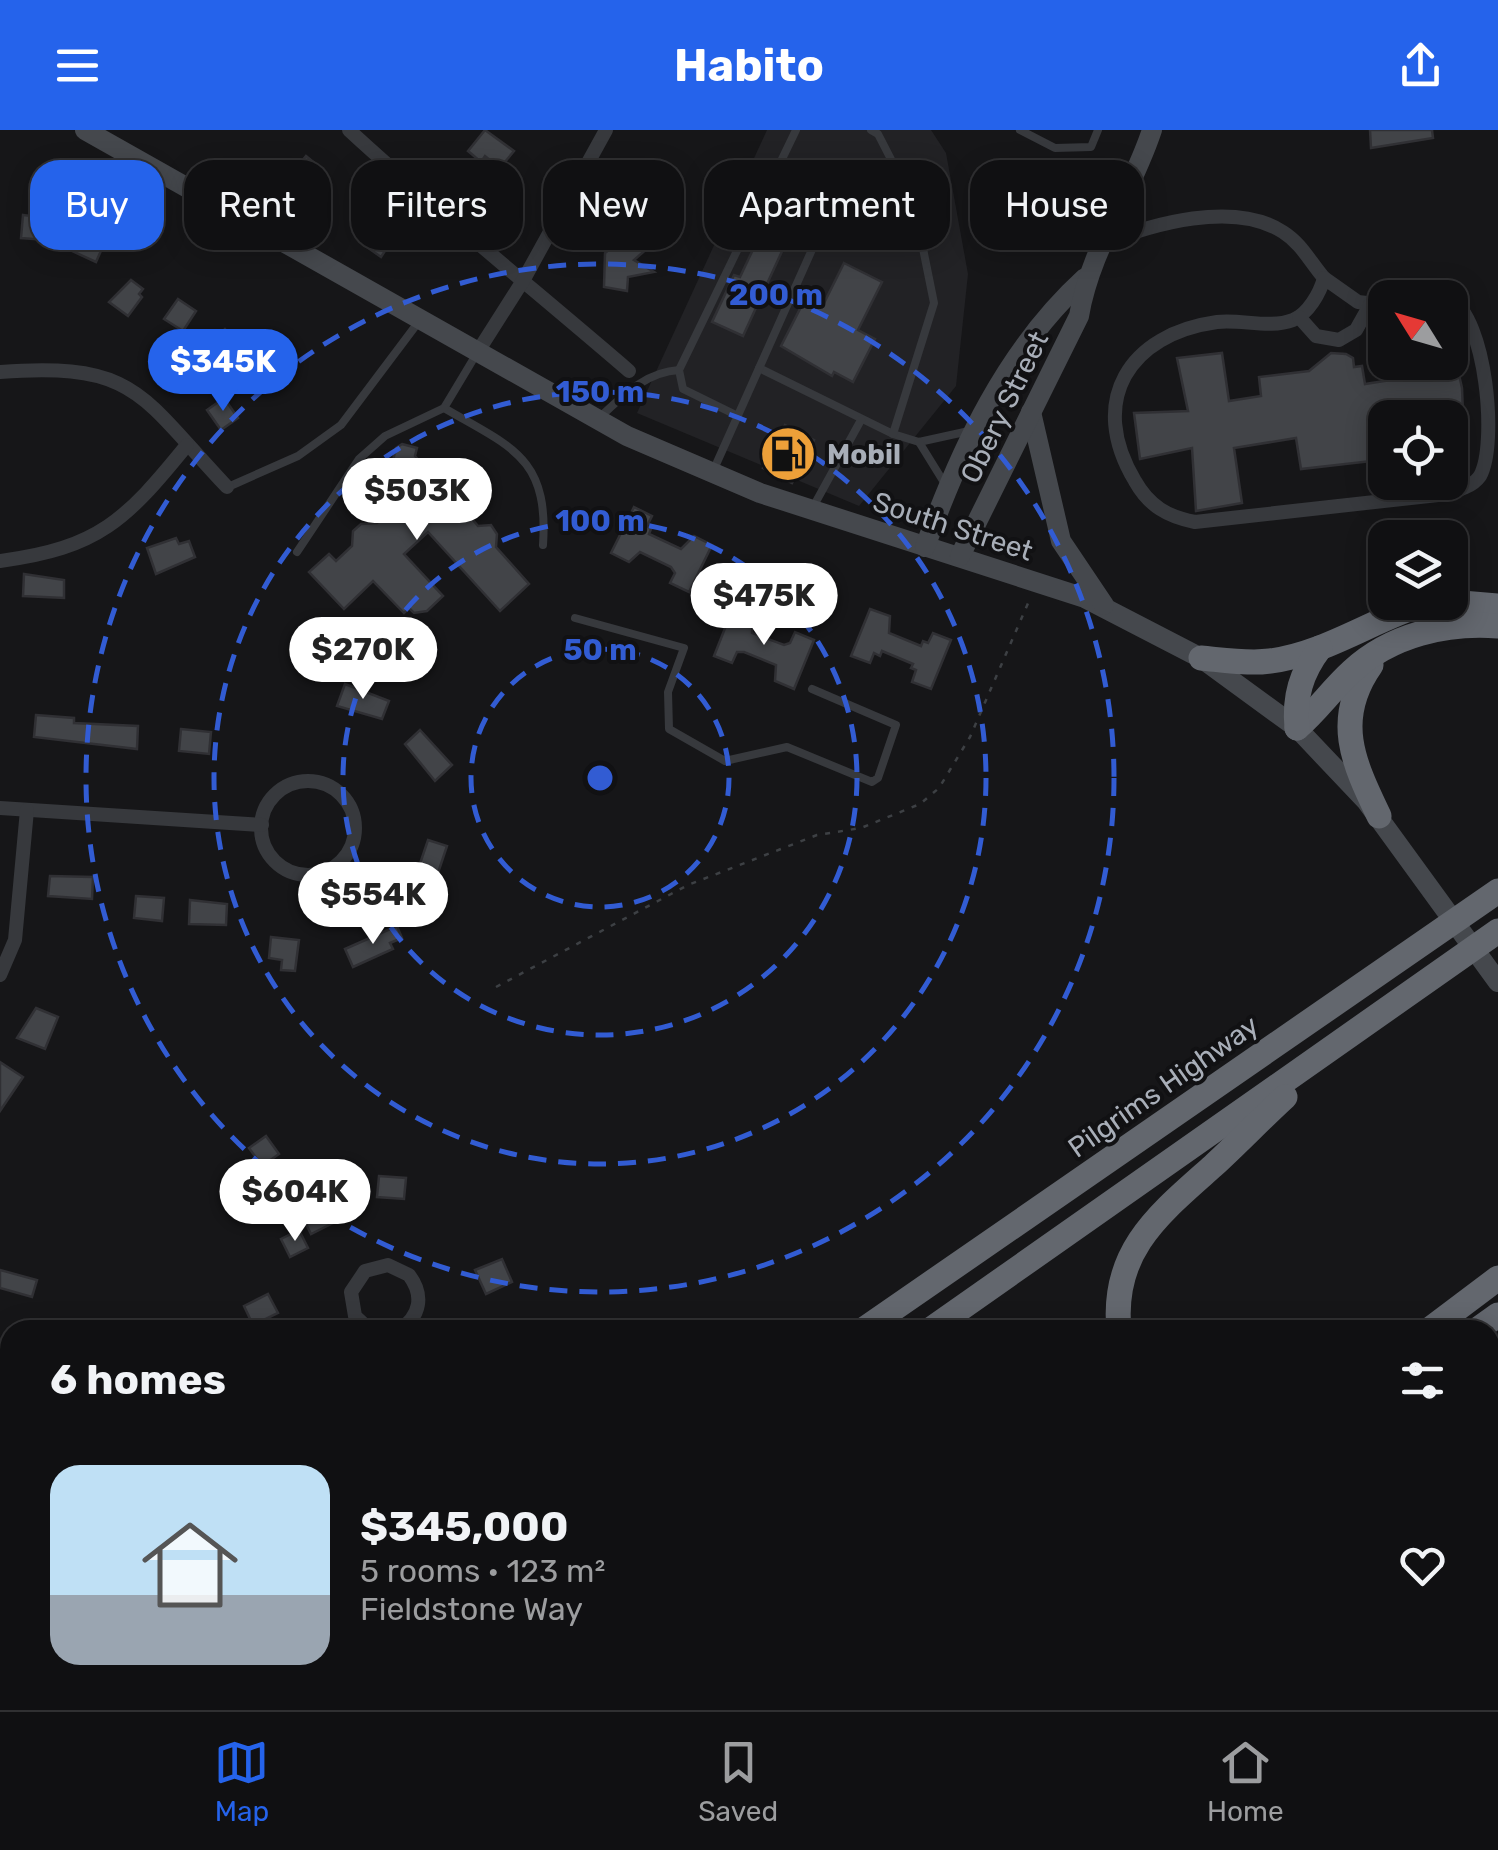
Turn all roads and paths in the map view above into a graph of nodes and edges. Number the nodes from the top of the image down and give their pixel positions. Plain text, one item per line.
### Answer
1 (84, 130) edge
2 (350, 130) edge
3 (606, 130) edge
4 (796, 130) edge
5 (871, 130) edge
6 (1020, 130) edge
7 (1098, 130) edge
8 (1152, 130) edge
9 (781, 160) edge
10 (891, 160) edge
11 (1139, 160) edge
12 (1144, 231) edge
13 (738, 250) edge
14 (812, 250) edge
15 (923, 250) edge
16 (1099, 250) edge
17 (1086, 278) junction
18 (1324, 278) junction
19 (524, 279) junction
20 (1368, 302) edge
21 (1368, 316) edge
22 (1298, 317) junction
23 (1468, 319) edge
24 (420, 320) junction
25 (477, 353) junction
26 (759, 368) junction
27 (629, 370) dead end
28 (680, 370) junction
29 (0, 372) edge
30 (444, 408) junction
31 (1030, 412) junction
32 (738, 416) junction
33 (597, 420) junction
34 (864, 422) junction
35 (973, 430) junction
36 (893, 434) junction
37 (919, 442) junction
38 (187, 445) junction
39 (712, 473) junction
40 (227, 487) joint
41 (947, 489) junction
42 (812, 509) junction
43 (543, 545) dead end
44 (924, 546) junction
45 (297, 552) dead end
46 (960, 556) junction
47 (0, 561) edge
48 (1038, 581) junction
49 (1468, 604) edge
50 (1498, 606) edge
51 (1105, 607) junction
52 (575, 618) dead end
53 (1377, 620) edge
54 (1498, 626) edge
55 (1320, 648) junction
56 (1385, 650) junction
57 (1200, 658) junction
58 (812, 689) dead end
59 (1297, 728) junction
60 (0, 808) edge
61 (27, 810) junction
62 (1379, 816) junction
63 (262, 825) junction
64 (1498, 891) edge
65 (1498, 932) edge
66 (0, 975) edge
67 (1498, 982) edge
68 (496, 988) dead end
69 (1350, 1036) junction
70 (1498, 1278) edge
71 (359, 1320) edge
72 (412, 1320) edge
73 (877, 1320) edge
74 (944, 1320) edge
75 (1119, 1320) edge
76 (1441, 1320) edge

1 - 24 main road, South Street
2 - 19 street
3 - 19 street
4 - 9 lane
5 - 10 lane
6 - 7 lane
8 - 11 main road, Obery Street
12 - 18 street
13 - 28 lane
14 - 26 lane
15 - 36 lane
16 - 17 main road, Obery Street
17 - 31 main road, Obery Street
17 - 35 main road, Obery Street
18 - 20 street
18 - 22 street
19 - 25 street
19 - 27 street
21 - 22 street
22 - 23 street
24 - 25 main road, South Street
24 - 40 lane
25 - 30 lane
25 - 33 main road, South Street
26 - 32 lane
26 - 34 lane
28 - 32 lane
28 - 33 lane
29 - 38 street
30 - 43 lane
30 - 45 lane
31 - 46 main road, Obery Street
31 - 51 main road
32 - 39 lane
33 - 39 main road, South Street
34 - 36 lane
34 - 42 lane
35 - 37 lane
35 - 41 main road, Obery Street
36 - 37 lane
37 - 41 lane
38 - 40 street
38 - 47 street
39 - 42 main road, South Street
41 - 44 main road, Obery Street
42 - 44 main road, South Street
44 - 46 main road, South Street
46 - 48 main road, South Street
48 - 51 main road, South Street
48 - 68 path
49 - 50 highway
51 - 57 main road, South Street
52 - 58 lane
53 - 55 highway
54 - 56 highway
55 - 57 highway
55 - 59 highway
56 - 59 highway
56 - 62 highway
57 - 59 main road, South Street
59 - 62 main road, South Street
60 - 61 street
61 - 63 street
61 - 66 street
62 - 67 main road, South Street
63 - 63 street
64 - 73 highway, Pilgrims Highway
65 - 69 highway
69 - 74 highway
69 - 75 highway
70 - 76 highway
71 - 72 street

